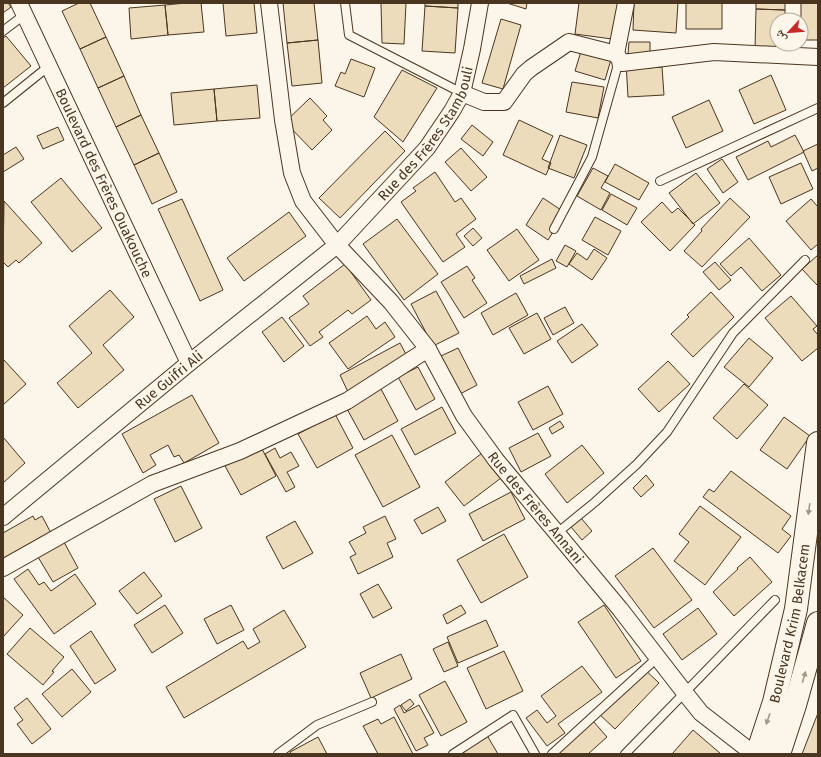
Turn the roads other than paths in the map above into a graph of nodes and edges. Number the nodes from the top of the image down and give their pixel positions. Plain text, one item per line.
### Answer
1 (269, 3) edge
2 (345, 3) edge
3 (480, 3) edge
4 (626, 3) edge
5 (21, 9) edge
6 (3, 31) edge
7 (616, 54) junction
8 (818, 57) edge
9 (48, 66) junction
10 (462, 93) junction
11 (3, 103) edge
12 (818, 108) edge
13 (660, 181) dead end
14 (554, 229) dead end
15 (337, 245) junction
16 (805, 260) dead end
17 (428, 349) junction
18 (189, 363) junction
19 (818, 443) edge
20 (3, 517) edge
21 (558, 533) junction
22 (3, 568) edge
23 (776, 600) dead end
24 (818, 623) edge
25 (658, 657) junction
26 (685, 693) junction
27 (372, 702) dead end
28 (278, 754) edge
29 (452, 754) edge
30 (535, 754) edge
31 (552, 754) edge
32 (625, 754) edge
33 (755, 754) edge
34 (779, 754) edge

1 - 15 street, Rue des Frères Annani
2 - 10 lane
3 - 10 street, Rue des Frères Stambouli
4 - 7 street
5 - 6 lane
5 - 9 street, Boulevard des Frères Ouakouche
7 - 8 street
7 - 10 street
7 - 14 lane
9 - 11 lane
9 - 18 street, Boulevard des Frères Ouakouche
10 - 15 street, Rue des Frères Stambouli
12 - 13 lane
15 - 17 street, Rue des Frères Annani
15 - 18 street, Rue Guifri Ali
16 - 21 lane
17 - 21 street, Rue des Frères Annani
17 - 22 street
18 - 20 street, Rue Guifri Ali
19 -> 33 main road, Boulevard Krim Belkacem
21 - 25 street, Rue des Frères Annani
23 - 26 lane
34 -> 24 main road, Boulevard Krim Belkacem
25 - 26 street, Rue des Frères Annani
25 - 31 lane
26 - 32 lane
26 - 33 street, Rue des Frères Annani
27 - 28 lane
29 - 30 lane

